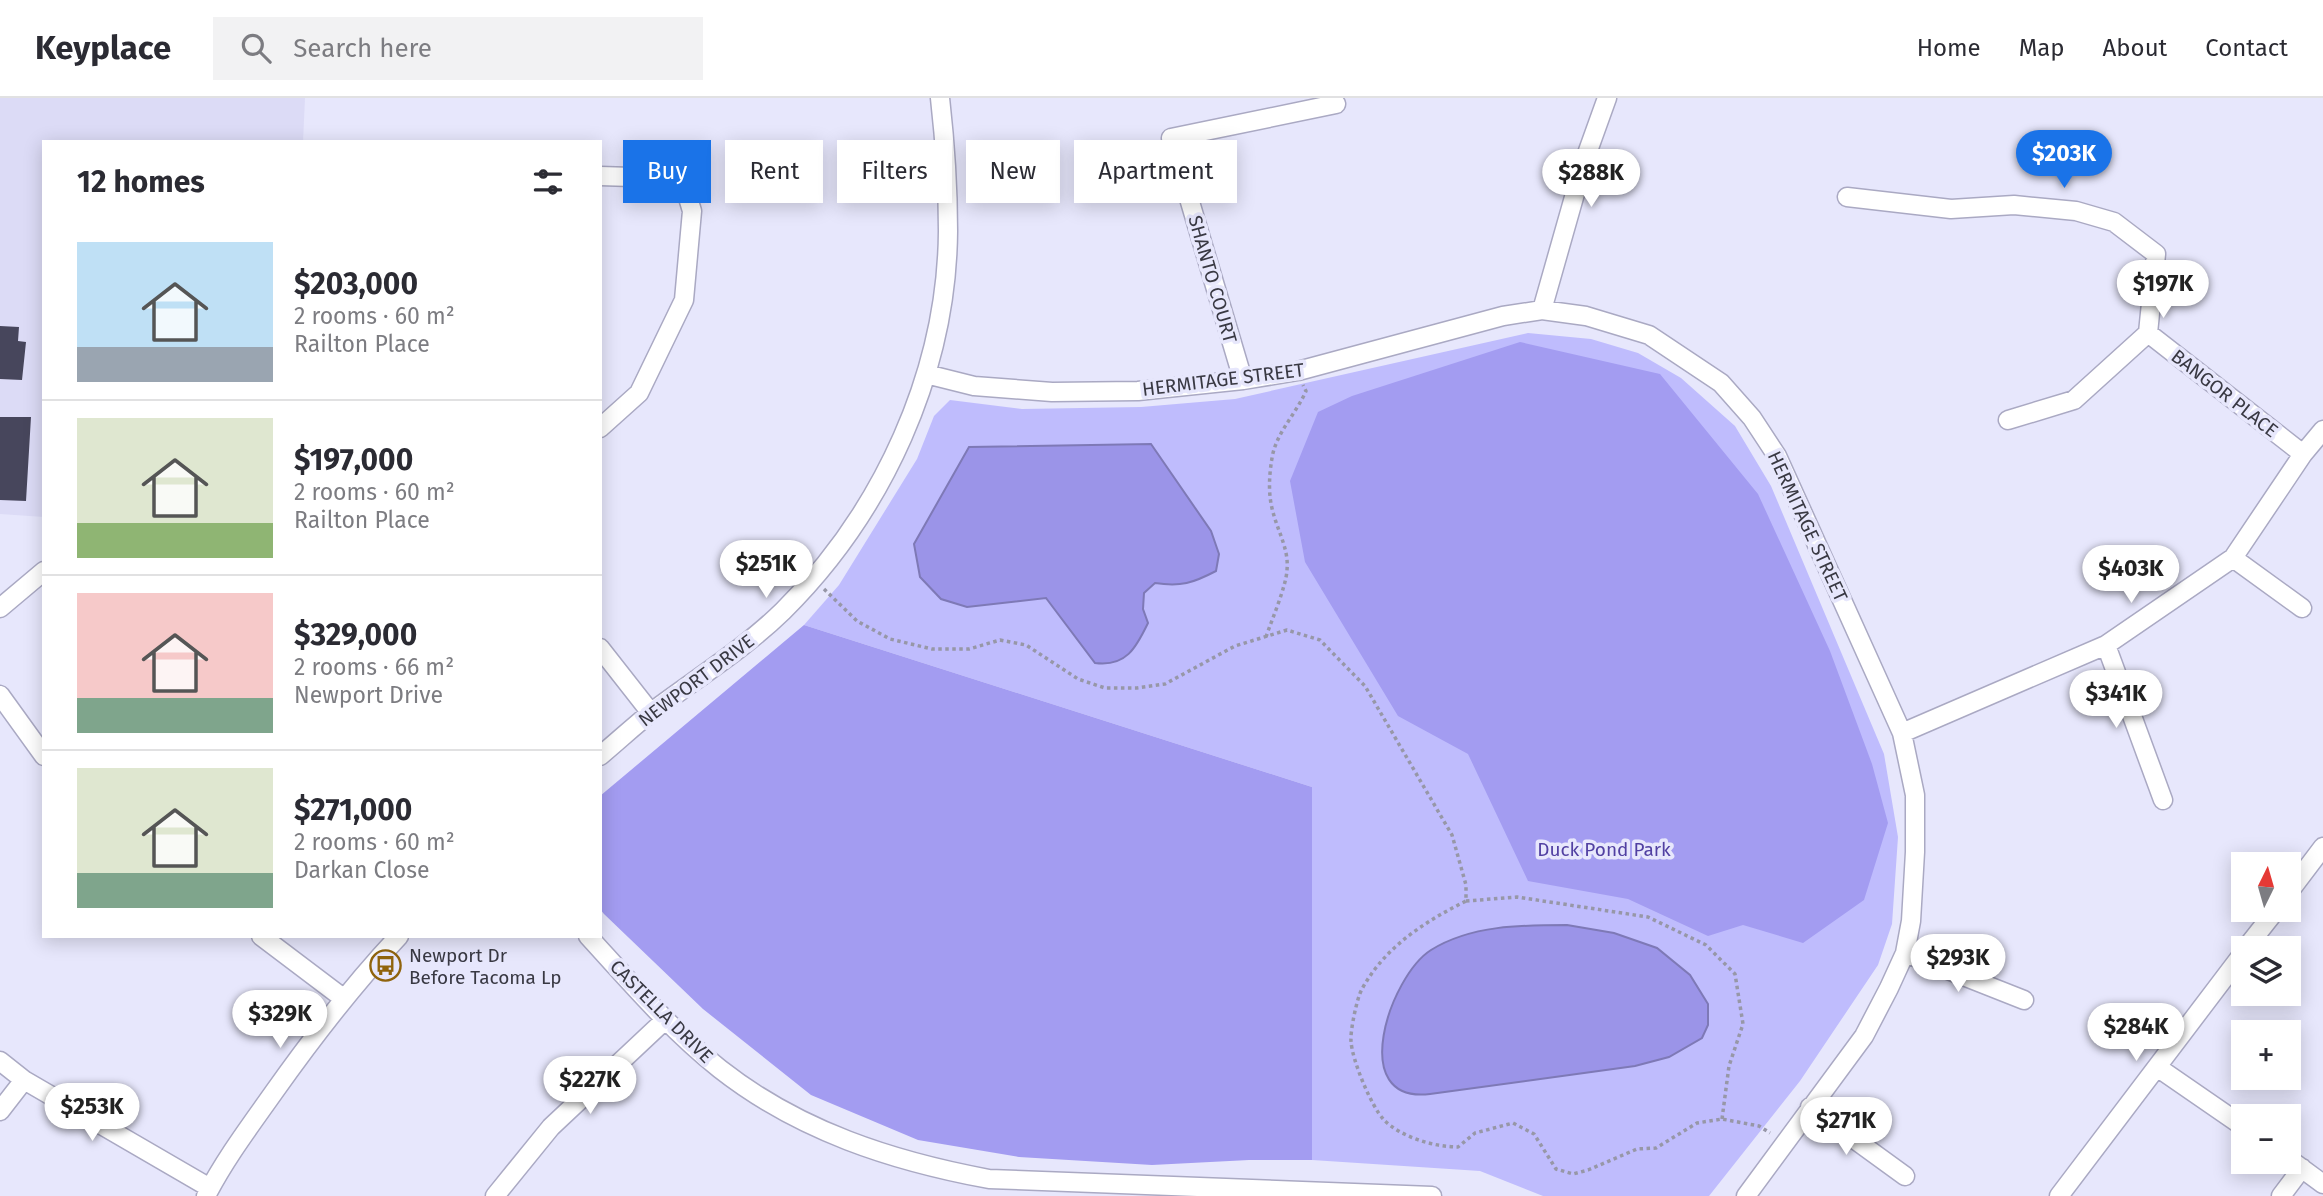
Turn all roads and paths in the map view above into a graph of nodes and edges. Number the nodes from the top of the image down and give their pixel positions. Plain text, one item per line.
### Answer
1 (940, 98) edge
2 (1607, 98) edge
3 (1336, 104) dead end
4 (602, 176) edge
5 (1847, 197) dead end
6 (1542, 310) junction
7 (2148, 333) junction
8 (926, 373) junction
9 (1243, 380) junction
10 (1301, 382) dead end
11 (2008, 421) dead end
12 (602, 426) edge
13 (2323, 430) edge
14 (2303, 454) junction
15 (2233, 558) junction
16 (42, 573) edge
17 (822, 588) dead end
18 (0, 608) edge
19 (2302, 608) dead end
20 (1266, 637) junction
21 (2106, 645) junction
22 (602, 651) edge
23 (0, 695) edge
24 (651, 713) junction
25 (1902, 733) junction
26 (42, 753) edge
27 (602, 754) edge
28 (2163, 800) dead end
29 (2323, 847) edge
30 (2301, 876) edge
31 (1466, 901) junction
32 (2267, 922) edge
33 (2256, 936) edge
34 (264, 938) edge
35 (397, 938) edge
36 (590, 938) edge
37 (1905, 953) junction
38 (2231, 969) edge
39 (343, 998) junction
40 (2024, 1000) dead end
41 (665, 1020) junction
42 (0, 1060) edge
43 (2157, 1067) junction
44 (24, 1080) junction
45 (1810, 1107) junction
46 (0, 1111) edge
47 (2231, 1118) edge
48 (1722, 1119) junction
49 (1772, 1134) dead end
50 (2301, 1168) edge
51 (2290, 1174) edge
52 (1905, 1176) dead end
53 (2323, 1184) edge
54 (988, 1188) edge
55 (208, 1192) edge
56 (1269, 1193) edge
57 (499, 1194) edge
58 (1432, 1196) edge
59 (1746, 1196) edge
60 (2059, 1196) edge
61 (2281, 1196) edge

1 - 8 street, NEWPORT DRIVE
2 - 6 street
3 - 9 street, SHANTO COURT
4 - 12 street
5 - 7 street
6 - 9 street, HERMITAGE STREET
6 - 25 street, HERMITAGE STREET
7 - 11 street
7 - 14 street, BANGOR PLACE
8 - 9 street, HERMITAGE STREET
8 - 24 street, NEWPORT DRIVE
10 - 20 path
13 - 14 street
14 - 15 street
15 - 19 street
15 - 21 street
16 - 18 street
17 - 20 path
20 - 31 path
21 - 25 street
21 - 28 street
22 - 24 street
23 - 26 street
24 - 27 street, NEWPORT DRIVE
25 - 37 street, HERMITAGE STREET
29 - 30 street
31 - 48 path
31 - 48 path
32 - 33 street
34 - 39 street
35 - 39 street
36 - 41 street, CASTELLA DRIVE
37 - 40 street
37 - 45 street, HERMITAGE STREET
38 - 43 street
39 - 55 street
41 - 54 street, CASTELLA DRIVE
41 - 57 street
42 - 44 street
43 - 47 street
43 - 60 street
44 - 46 street
44 - 55 street
45 - 52 street
45 - 59 street, HERMITAGE STREET
48 - 49 path
50 - 53 street
51 - 61 street
54 - 56 street, CASTELLA DRIVE
56 - 58 street, CASTELLA DRIVE

